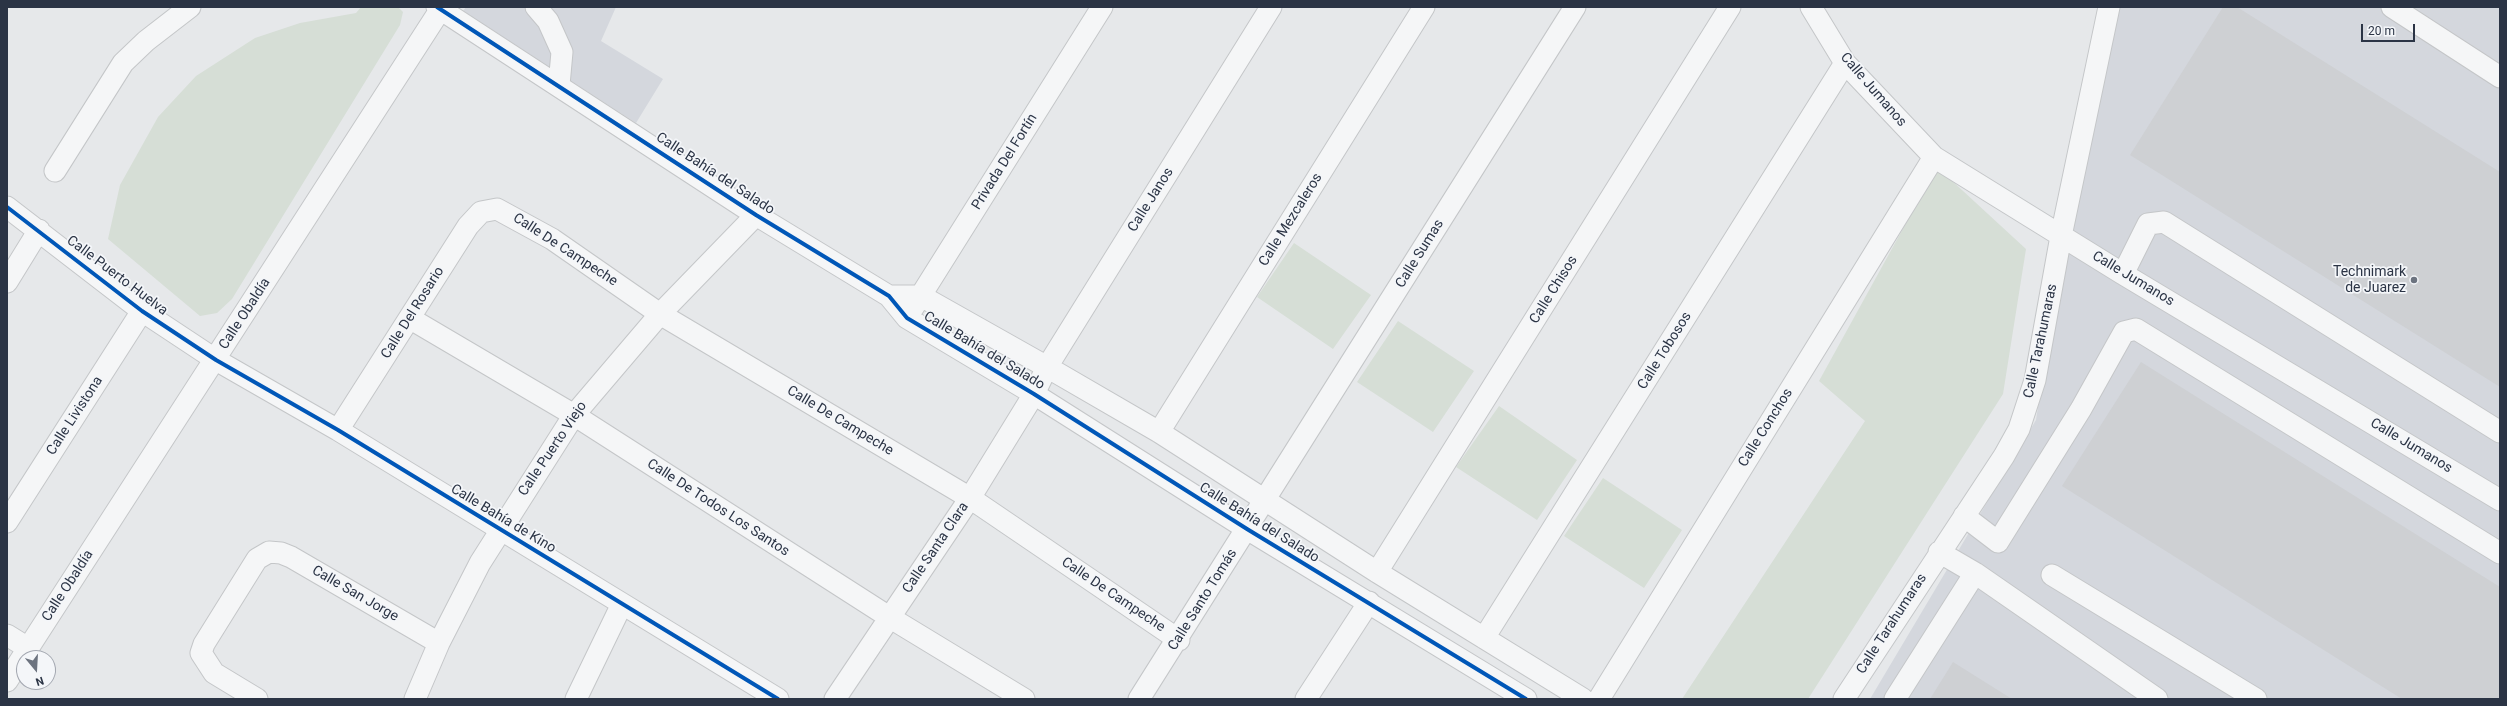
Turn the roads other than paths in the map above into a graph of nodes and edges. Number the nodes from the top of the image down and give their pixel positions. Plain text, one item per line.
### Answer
1 (190, 7) edge
2 (536, 7) edge
3 (1102, 7) edge
4 (1271, 7) edge
5 (1424, 7) edge
6 (1575, 7) edge
7 (1730, 7) edge
8 (1811, 7) edge
9 (2109, 7) edge
10 (2392, 7) edge
11 (440, 8) edge
12 (1845, 63) junction
13 (2500, 77) edge
14 (559, 85) junction
15 (1934, 157) junction
16 (55, 171) dead end
17 (7, 207) edge
18 (498, 209) joint
19 (756, 215) junction
20 (39, 230) junction
21 (2061, 236) junction
22 (2123, 274) junction
23 (7, 282) edge
24 (889, 296) junction
25 (921, 296) junction
26 (142, 311) junction
27 (660, 314) junction
28 (907, 318) junction
29 (411, 319) junction
30 (216, 360) junction
31 (1047, 367) junction
32 (1034, 394) junction
33 (574, 415) junction
34 (338, 430) junction
35 (1159, 432) junction
36 (2500, 432) edge
37 (970, 498) junction
38 (1266, 500) junction
39 (2500, 500) edge
40 (1964, 516) junction
41 (7, 522) edge
42 (1247, 529) junction
43 (500, 530) junction
44 (1938, 552) junction
45 (2500, 553) edge
46 (1377, 572) junction
47 (1974, 573) junction
48 (2052, 575) dead end
49 (1369, 602) junction
50 (622, 604) junction
51 (889, 617) junction
52 (7, 635) edge
53 (1484, 638) junction
54 (1179, 640) junction
55 (439, 643) junction
56 (28, 648) junction
57 (7, 681) edge
58 (258, 699) edge
59 (415, 699) edge
60 (576, 699) edge
61 (778, 699) edge
62 (835, 699) edge
63 (1024, 699) edge
64 (1139, 699) edge
65 (1306, 699) edge
66 (1526, 699) edge
67 (1582, 699) edge
68 (1599, 699) edge
69 (1844, 699) edge
70 (1895, 699) edge
71 (2157, 699) edge
72 (2256, 699) edge

1 - 16 street
2 - 14 street
3 - 25 street, Privada Del Fortín
4 - 31 street, Calle Janos
5 - 35 street, Calle Mezcaleros
6 - 38 street, Calle Sumas
7 - 46 street, Calle Chisos
8 - 12 street, Calle Jumanos
9 - 21 street, Calle Tarahumaras
10 - 13 street
11 - 14 street, Calle Bahía del Salado
11 - 30 street, Calle Obaldía
12 - 15 street, Calle Jumanos
12 - 53 street, Calle Tobosos
14 - 19 street, Calle Bahía del Salado
15 - 21 street, Calle Jumanos
15 - 68 street, Calle Conchos
17 - 20 street, Calle Puerto Huelva
18 - 27 street, Calle De Campeche
18 - 29 street, Calle Del Rosario
19 - 24 street, Calle Bahía del Salado
19 - 27 street, Calle Puerto Viejo
20 - 23 street
20 - 26 street, Calle Puerto Huelva
21 - 22 street, Calle Jumanos
21 - 40 street, Calle Tarahumaras
22 - 36 street
22 - 39 street, Calle Jumanos
24 - 25 street, Calle Bahía del Salado
24 - 28 street, Calle Bahía del Salado
25 - 28 street, Privada Del Fortín
25 - 31 street, Calle Bahía del Salado
26 - 30 street, Calle Puerto Huelva
26 - 41 street, Calle Livistona
27 - 33 street, Calle Puerto Viejo
27 - 37 street, Calle De Campeche
28 - 32 street, Calle Bahía del Salado
29 - 33 street, Calle De Todos Los Santos
29 - 34 street, Calle Del Rosario
30 - 34 street, Calle Bahía de Kino
30 - 56 street, Calle Obaldía
31 - 32 street, Calle Janos
31 - 35 street, Calle Bahía del Salado
32 - 37 street, Calle Santa Clara
32 - 42 street, Calle Bahía del Salado
33 - 43 street, Calle Puerto Viejo
33 - 51 street, Calle De Todos Los Santos
34 - 43 street, Calle Bahía de Kino
35 - 38 street, Calle Bahía del Salado
37 - 51 street, Calle Santa Clara
37 - 54 street, Calle De Campeche
38 - 42 street, Calle Santo Tomás
38 - 46 street, Calle Bahía del Salado
40 - 44 street, Calle Tarahumaras
40 - 45 street
42 - 49 street, Calle Bahía del Salado
42 - 54 street, Calle Santo Tomás
43 - 50 street, Calle Bahía de Kino
43 - 55 street, Calle Puerto Viejo
44 - 47 street
44 - 69 street, Calle Tarahumaras
46 - 53 street, Calle Bahía del Salado
47 - 70 street
47 - 71 street
48 - 72 street
49 - 65 street
49 - 66 street, Calle Bahía del Salado
50 - 60 street
50 - 61 street, Calle Bahía de Kino
51 - 62 street, Calle Santa Clara
51 - 63 street, Calle De Todos Los Santos
52 - 56 street
53 - 67 street, Calle Bahía del Salado
54 - 64 street, Calle Santo Tomás
55 - 58 street, Calle San Jorge
55 - 59 street, Calle Puerto Viejo
56 - 57 street, Calle Obaldía

